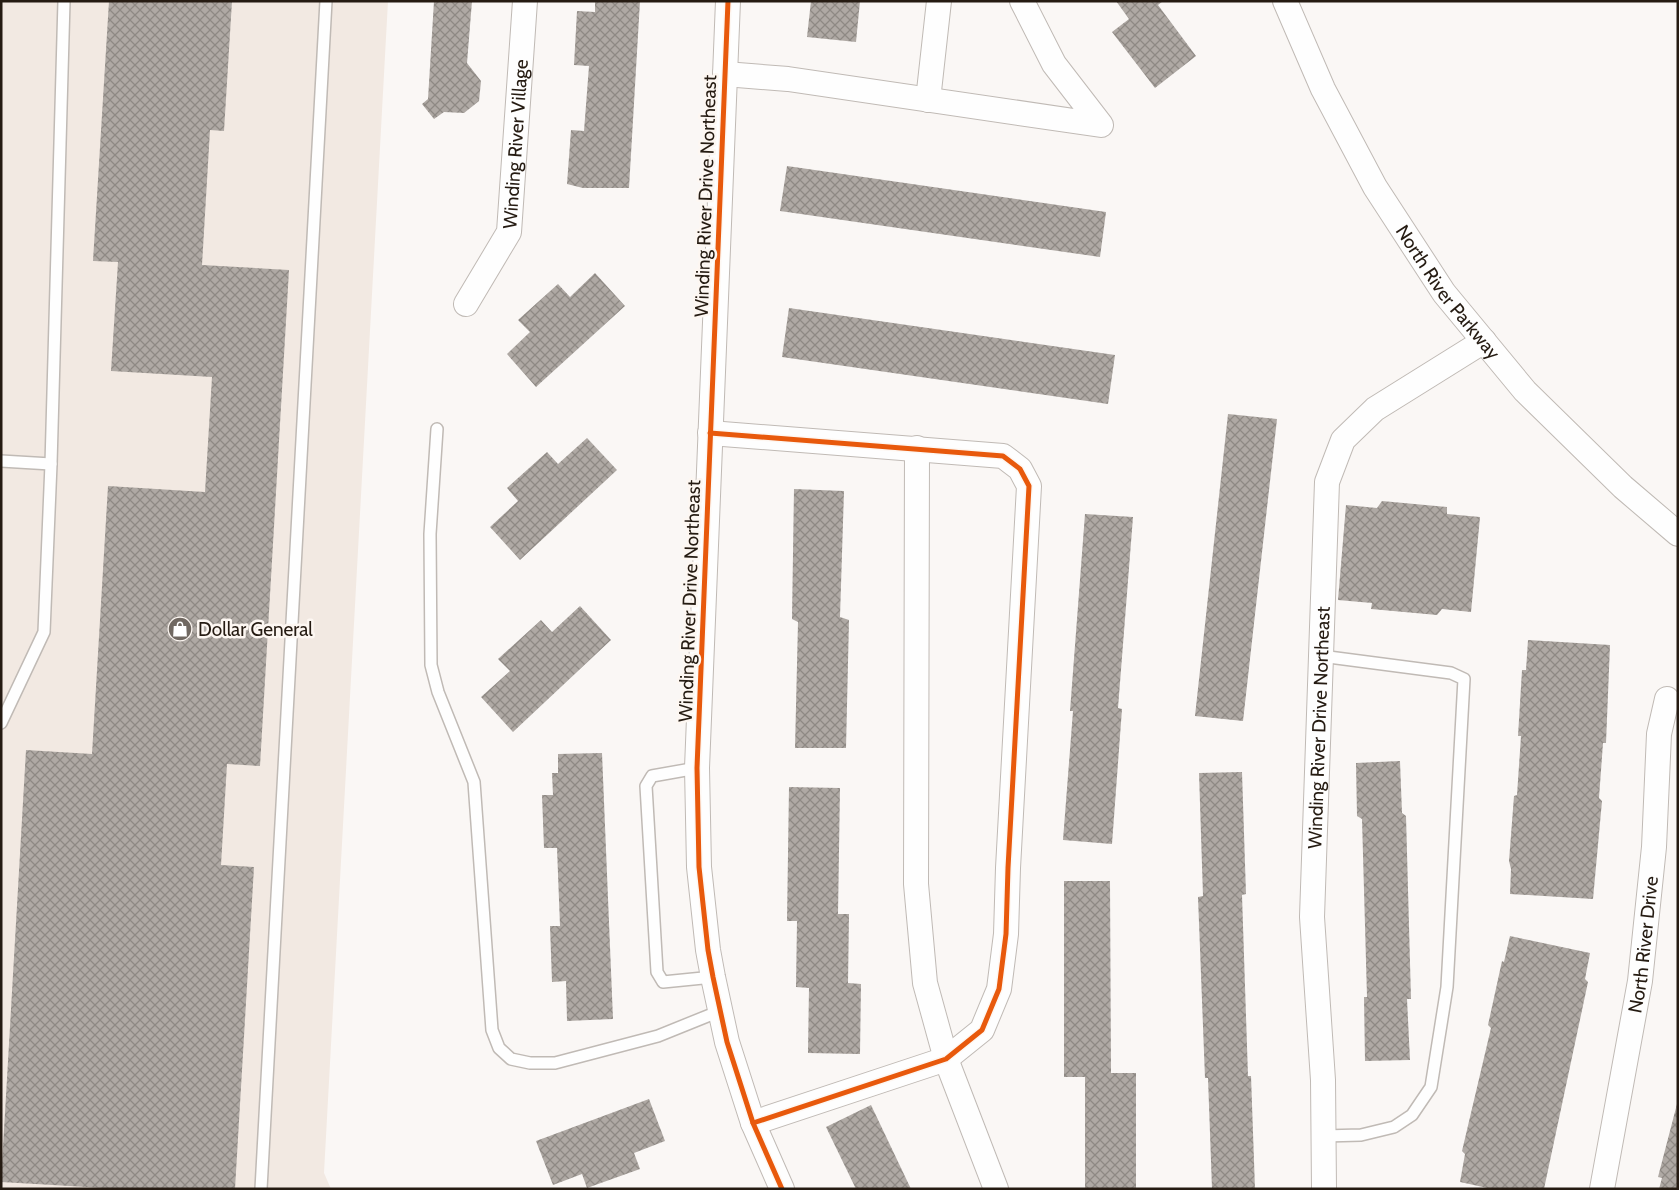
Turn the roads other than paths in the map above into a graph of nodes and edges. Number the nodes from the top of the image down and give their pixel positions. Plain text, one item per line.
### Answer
1 (64, 1) edge
2 (326, 1) edge
3 (525, 1) edge
4 (728, 1) edge
5 (939, 1) edge
6 (1022, 1) edge
7 (1285, 1) edge
8 (725, 74) junction
9 (928, 100) junction
10 (466, 304) dead end
11 (1484, 341) junction
12 (437, 429) dead end
13 (710, 433) junction
14 (917, 448) junction
15 (1, 461) edge
16 (51, 464) junction
17 (1678, 534) edge
18 (1321, 656) junction
19 (1666, 699) dead end
20 (1, 723) edge
21 (697, 768) junction
22 (713, 977) junction
23 (720, 1011) junction
24 (946, 1059) junction
25 (753, 1123) junction
26 (1324, 1136) junction
27 (261, 1189) edge
28 (782, 1189) edge
29 (996, 1189) edge
30 (1324, 1189) edge
31 (1602, 1189) edge

1 - 16 lane
2 - 27 lane
3 - 10 street, Winding River Village
4 - 8 street, Winding River Drive Northeast
5 - 9 street
6 - 9 street
7 - 11 street, North River Parkway
8 - 9 street
8 - 13 street, Winding River Drive Northeast
11 - 17 street, North River Parkway
11 - 18 street, Winding River Drive Northeast
12 - 23 lane
13 - 14 street
13 - 21 street, Winding River Drive Northeast
14 - 24 street
14 - 24 street
15 - 16 lane
16 - 20 lane
18 - 26 street, Winding River Drive Northeast
18 - 26 lane
19 - 31 street, North River Drive
21 - 22 street, Winding River Drive Northeast
21 - 22 lane
22 - 23 street, Winding River Drive Northeast
23 - 25 street, Winding River Drive Northeast
24 - 25 street
24 - 29 street
25 - 28 street, Winding River Drive Northeast
26 - 30 street, Winding River Drive Northeast

